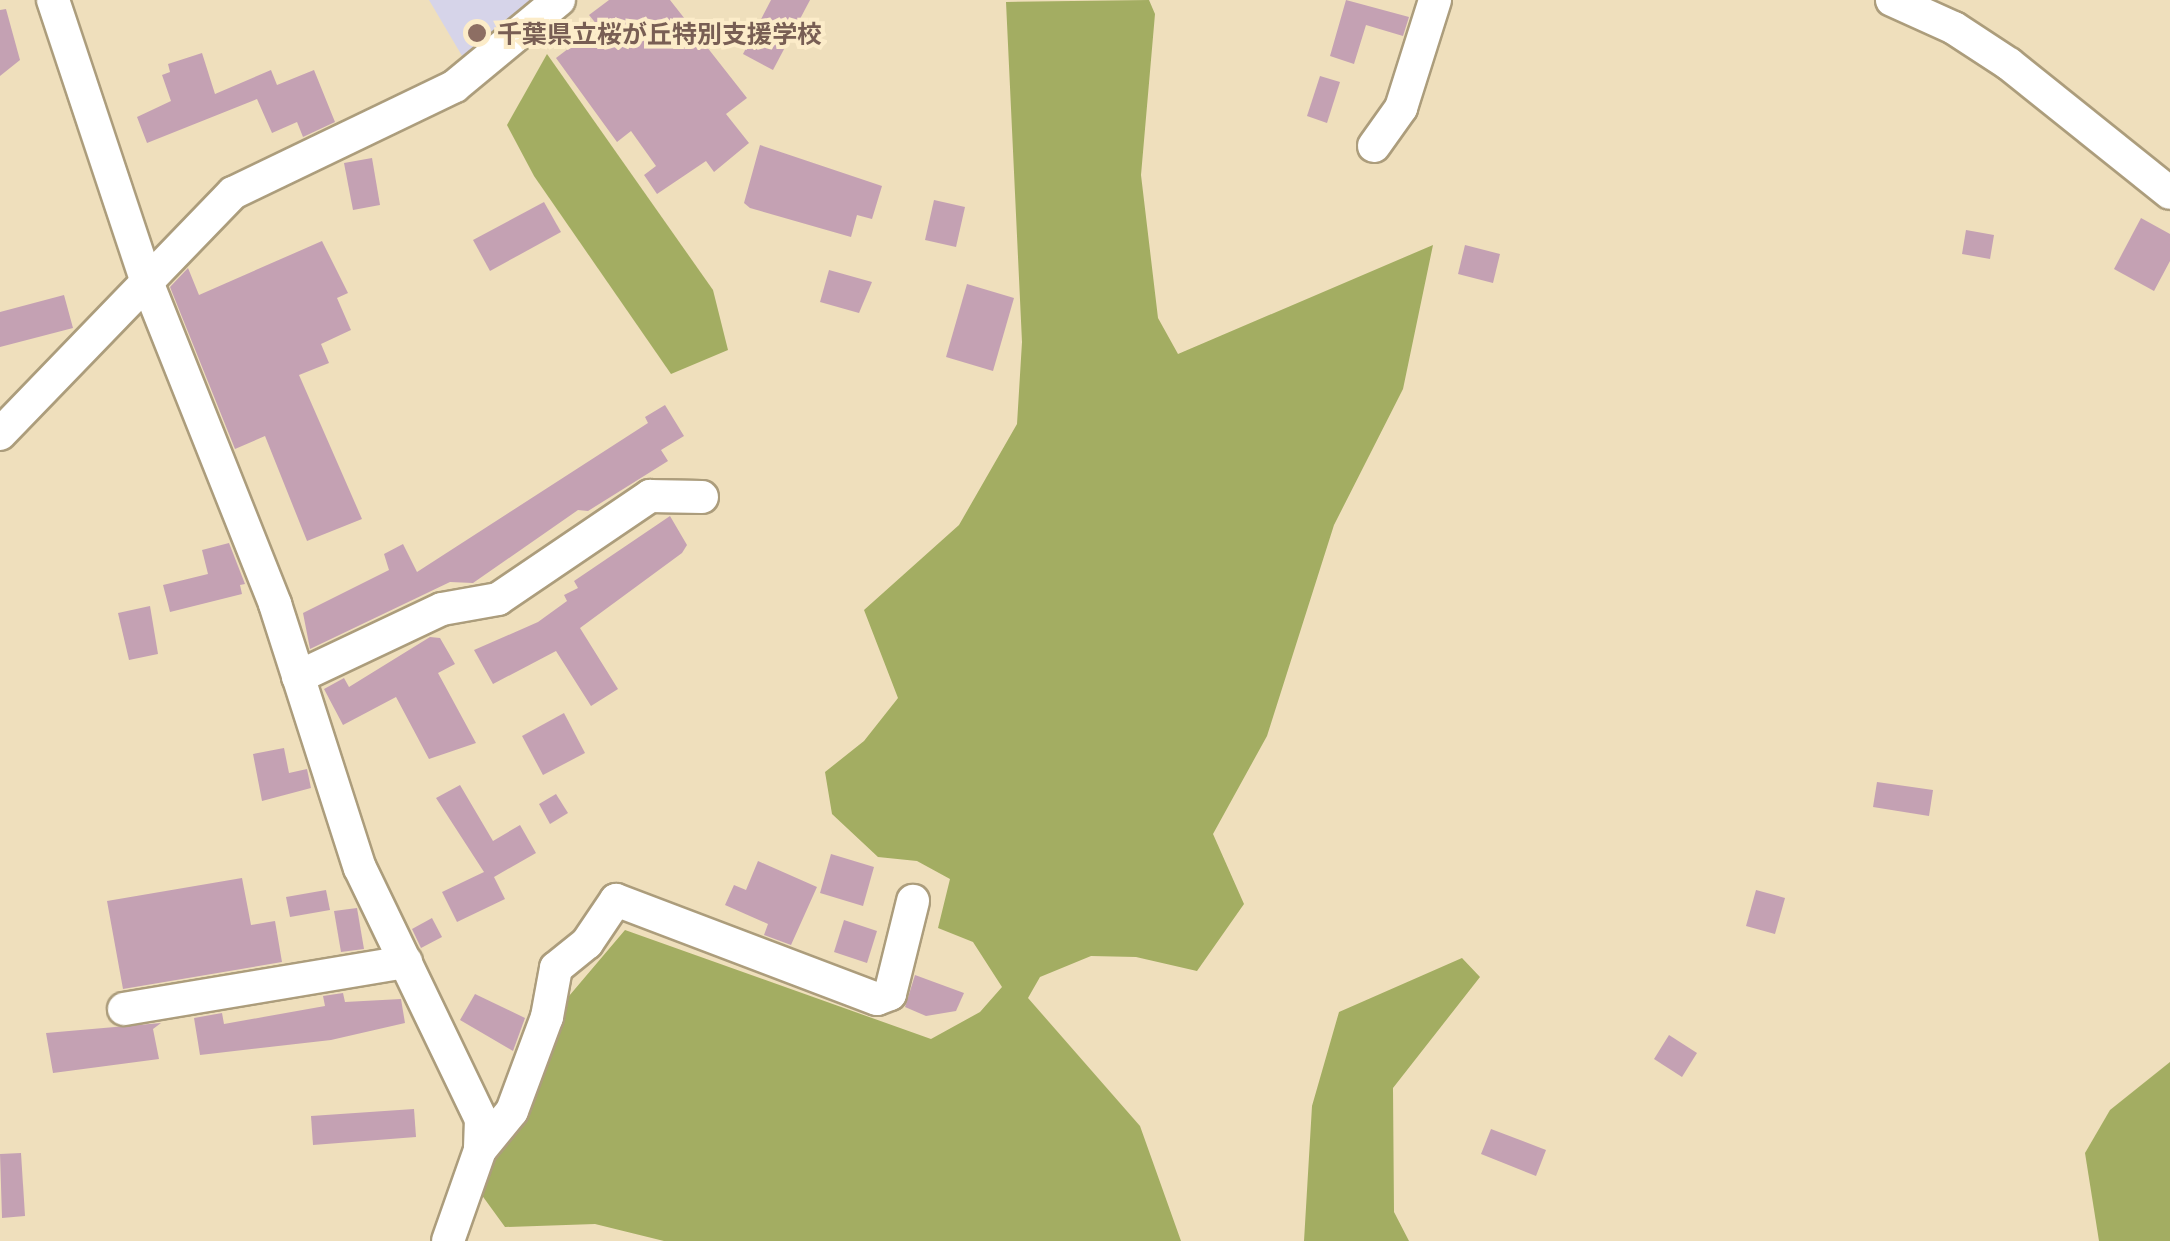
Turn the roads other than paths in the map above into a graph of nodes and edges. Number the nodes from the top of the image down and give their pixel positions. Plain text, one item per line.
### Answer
1 (53, 0) edge
2 (559, 0) edge
3 (1435, 0) edge
4 (1892, 0) edge
5 (1374, 146) dead end
6 (2170, 193) edge
7 (147, 282) junction
8 (0, 434) edge
9 (702, 496) dead end
10 (298, 677) junction
11 (914, 900) dead end
12 (406, 962) junction
13 (124, 1009) dead end
14 (480, 1150) junction
15 (448, 1241) edge

1 - 7 street
2 - 7 street
3 - 5 street
4 - 6 street
7 - 8 street
7 - 10 street
9 - 10 street
10 - 12 street
11 - 14 street
12 - 13 street
12 - 14 street
14 - 15 street

